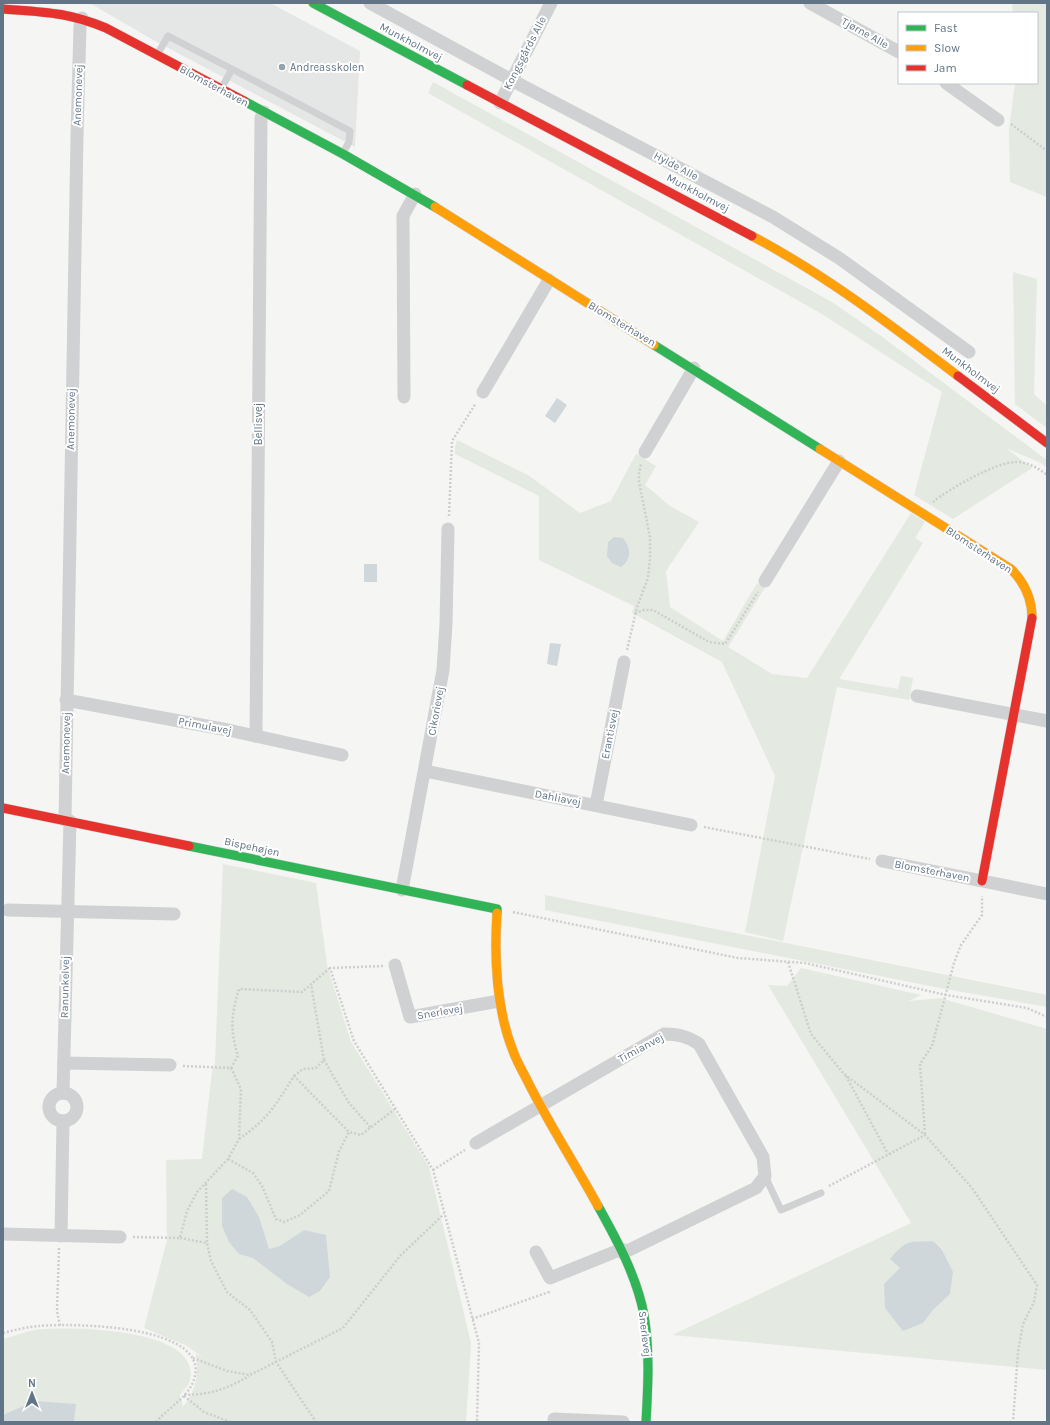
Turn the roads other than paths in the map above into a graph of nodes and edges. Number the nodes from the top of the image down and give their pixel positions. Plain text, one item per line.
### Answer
1 (313, 3) edge
2 (370, 3) edge
3 (551, 3) edge
4 (810, 3) edge
5 (833, 8) edge
6 (3, 9) edge
7 (82, 18) junction
8 (898, 51) edge
9 (157, 56) junction
10 (232, 69) junction
11 (511, 80) junction
12 (947, 84) edge
13 (221, 89) junction
14 (500, 103) junction
15 (264, 112) junction
16 (998, 120) road end
17 (343, 154) junction
18 (415, 194) junction
19 (549, 280) junction
20 (969, 352) dead end
21 (694, 368) junction
22 (483, 392) road end
23 (404, 397) dead end
24 (1047, 443) edge
25 (645, 452) road end
26 (839, 461) junction
27 (448, 529) road end
28 (765, 582) road end
29 (624, 662) road end
30 (918, 696) dead end
31 (66, 700) junction
32 (1014, 715) junction
33 (1047, 721) edge
34 (256, 736) junction
35 (342, 755) dead end
36 (425, 771) junction
37 (596, 805) junction
38 (3, 808) edge
39 (68, 821) junction
40 (691, 825) road end
41 (882, 861) road end
42 (982, 881) junction
43 (402, 890) junction
44 (1047, 894) edge
45 (497, 909) joint
46 (8, 910) dead end
47 (67, 911) junction
48 (174, 914) dead end
49 (395, 965) road end
50 (499, 1002) junction
51 (64, 1063) junction
52 (170, 1065) road end
53 (63, 1093) junction
54 (540, 1105) junction
55 (63, 1121) junction
56 (476, 1143) road end
57 (765, 1176) junction
58 (821, 1193) road end
59 (3, 1234) edge
60 (61, 1236) junction
61 (120, 1237) road end
62 (622, 1251) junction
63 (536, 1252) dead end
64 (554, 1419) dead end
65 (623, 1422) edge
66 (646, 1422) edge

1 - 14 street, Munkholmvej
2 - 11 street, Hylde Alle
3 - 11 street, Kongsgårds Alle
4 - 5 street, Tjørne Alle
5 - 8 street, Tjørne Alle
6 - 7 street, Blomsterhaven
7 - 9 street, Blomsterhaven
7 - 31 street, Anemonevej
9 - 10 lane
9 - 13 street, Blomsterhaven
10 - 13 lane
10 - 17 lane
11 - 14 street, Kongsgårds Alle
11 - 20 street, Hylde Alle
12 - 16 street
13 - 15 street, Blomsterhaven
14 - 24 street, Munkholmvej
15 - 17 street, Blomsterhaven
15 - 34 street, Bellisvej
17 - 18 street, Blomsterhaven
18 - 19 street, Blomsterhaven
18 - 23 street
19 - 21 street, Blomsterhaven
19 - 22 street
21 - 25 street
21 - 26 street, Blomsterhaven
26 - 28 street
26 - 32 street, Blomsterhaven
27 - 36 street, Cikorievej
29 - 37 street, Erantisvej
30 - 32 street
31 - 34 street, Primulavej
31 - 39 street, Anemonevej
32 - 33 street
32 - 42 street, Blomsterhaven
34 - 35 street, Primulavej
36 - 37 street, Dahliavej
36 - 43 street, Cikorievej
37 - 40 street, Dahliavej
38 - 39 street, Bispehøjen
39 - 43 street, Bispehøjen
39 - 47 street, Ranunkelvej
41 - 42 street, Blomsterhaven
42 - 44 street, Blomsterhaven
43 - 45 street, Bispehøjen
45 - 50 street, Snerlevej
46 - 47 street
47 - 48 street
47 - 51 street, Ranunkelvej
49 - 50 street, Snerlevej
50 - 54 street, Snerlevej
51 - 52 street
51 - 53 street, Ranunkelvej
53 - 55 street
53 - 55 street
54 - 56 street
54 - 57 street, Timianvej
54 - 62 street, Snerlevej
55 - 60 street
57 - 58 lane, Timianvej
57 - 62 street
59 - 60 street
60 - 61 street
62 - 63 street
62 - 66 street, Snerlevej
64 - 65 street

